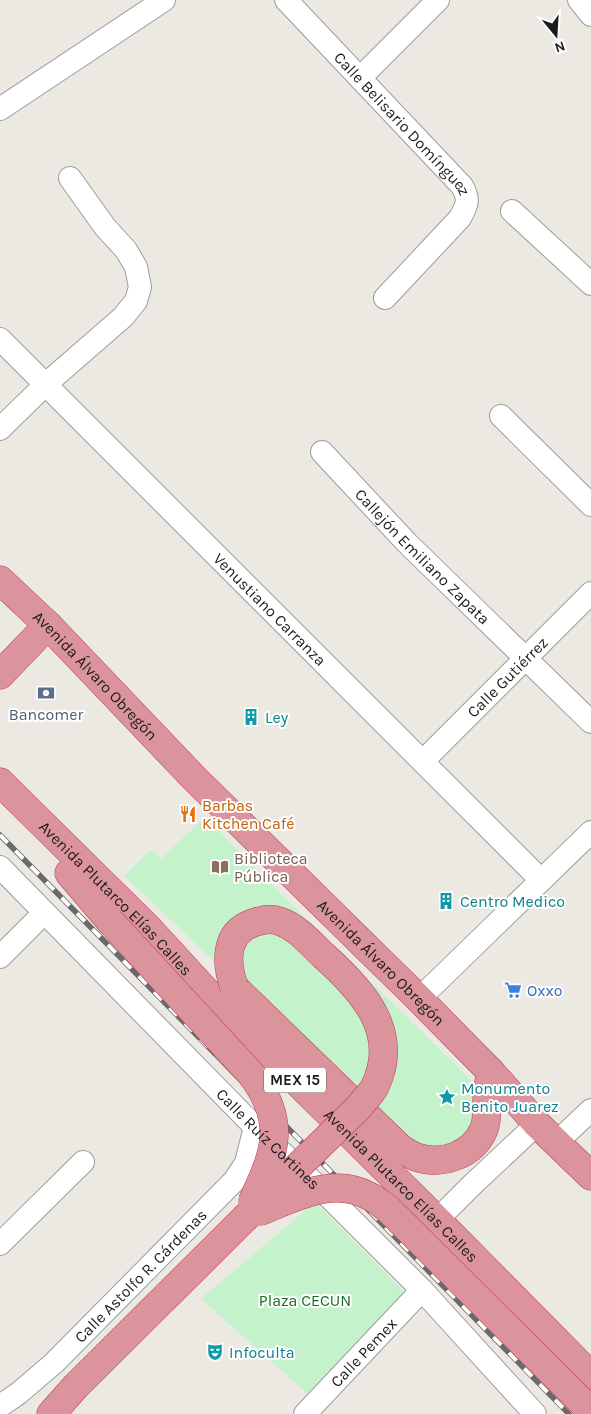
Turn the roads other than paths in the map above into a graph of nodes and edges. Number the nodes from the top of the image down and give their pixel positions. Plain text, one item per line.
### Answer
1 (164, 0) edge
2 (286, 0) edge
3 (438, 0) edge
4 (578, 0) edge
5 (591, 15) edge
6 (360, 77) junction
7 (0, 109) edge
8 (70, 178) dead end
9 (512, 211) dead end
10 (591, 284) edge
11 (386, 298) dead end
12 (0, 338) edge
13 (46, 384) junction
14 (501, 416) dead end
15 (0, 429) edge
16 (322, 452) dead end
17 (591, 504) edge
18 (0, 580) edge
19 (591, 593) edge
20 (48, 626) junction
21 (524, 659) junction
22 (0, 675) edge
23 (591, 722) edge
24 (423, 761) junction
25 (0, 782) edge
26 (590, 836) edge
27 (0, 867) edge
28 (541, 880) junction
29 (44, 913) junction
30 (0, 957) edge
31 (419, 999) junction
32 (491, 1072) junction
33 (591, 1110) edge
34 (255, 1127) junction
35 (547, 1133) junction
36 (83, 1162) dead end
37 (591, 1176) edge
38 (244, 1219) junction
39 (437, 1220) junction
40 (0, 1244) edge
41 (422, 1290) junction
42 (591, 1376) edge
43 (63, 1404) edge
44 (0, 1406) edge
45 (591, 1411) edge
46 (529, 1412) edge
47 (305, 1414) edge

1 - 7 street
2 - 6 street, Calle Belisario Domínguez
3 - 6 street
4 - 5 street
6 - 11 street, Calle Belisario Domínguez
8 - 13 street
9 - 10 street
12 - 13 street, Venustiano Carranza
13 - 15 street
13 - 24 street, Venustiano Carranza
14 - 17 street
16 - 21 street, Callejón Emiliano Zapata
18 - 20 highway, Avenida Álvaro Obregón
19 - 21 street, Calle Gutiérrez
20 - 22 highway
20 - 31 highway, Avenida Álvaro Obregón
21 - 23 street, Callejón Emiliano Zapata
21 - 24 street, Calle Gutiérrez
24 - 28 street, Venustiano Carranza
25 - 38 highway, bridge
25 - 39 highway, Avenida Plutarco Elías Calles / MEX 15
26 - 28 street
27 - 29 street, Calle Ruíz Cortines
28 - 31 street
29 - 30 street
29 - 34 street, Calle Ruíz Cortines
31 - 32 highway, Avenida Álvaro Obregón
32 - 35 highway, Avenida Álvaro Obregón
32 - 38 highway, bridge
33 - 35 street
34 - 41 street, Calle Ruíz Cortines
34 - 44 street, Calle Astolfo R. Cárdenas
35 - 37 highway, Avenida Álvaro Obregón
35 - 39 street
36 - 40 street
38 - 43 highway
38 - 45 highway, bridge
39 - 42 highway, Avenida Plutarco Elías Calles / MEX 15
41 - 46 street, Calle Ruíz Cortines
41 - 47 street, Calle Pemex

